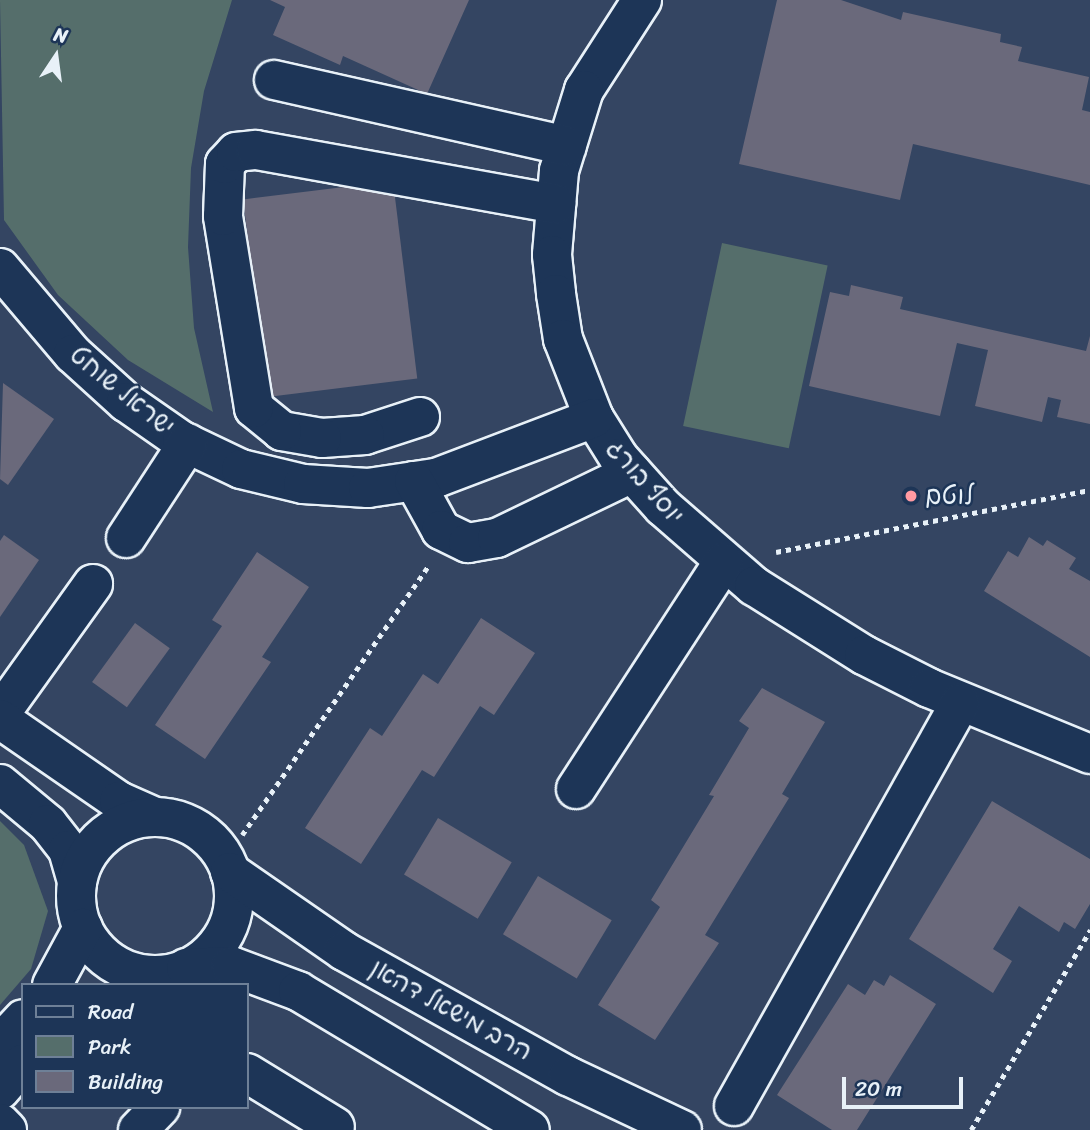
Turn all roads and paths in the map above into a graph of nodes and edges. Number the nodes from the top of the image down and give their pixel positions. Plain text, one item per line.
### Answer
1 (642, 0) edge
2 (274, 80) dead end
3 (567, 146) junction
4 (556, 204) junction
5 (0, 268) edge
6 (420, 417) dead end
7 (594, 418) junction
8 (188, 443) junction
9 (632, 473) junction
10 (414, 481) junction
11 (1090, 490) edge
12 (449, 536) junction
13 (126, 538) dead end
14 (723, 563) junction
15 (93, 584) dead end
16 (960, 702) junction
17 (0, 716) edge
18 (1090, 754) edge
19 (0, 784) edge
20 (576, 789) dead end
21 (155, 817) junction
22 (228, 866) junction
23 (77, 882) junction
24 (83, 928) junction
25 (1090, 930) edge
26 (186, 968) junction
27 (111, 976) edge
28 (53, 983) edge
29 (21, 1021) edge
30 (0, 1044) edge
31 (21, 1066) edge
32 (248, 1074) edge
33 (0, 1090) edge
34 (734, 1106) dead end
35 (158, 1109) edge
36 (0, 1123) edge
37 (335, 1127) dead end
38 (7, 1130) edge
39 (138, 1130) edge
40 (530, 1130) edge
41 (682, 1130) edge
42 (971, 1130) edge

1 - 3 street, יוסף בורג
2 - 3 street
3 - 4 street, יוסף בורג
4 - 6 street
4 - 7 street, יוסף בורג
5 - 8 street, ישראל שוחט
7 - 9 street, יוסף בורג
7 - 10 street, ישראל שוחט
8 - 10 street, ישראל שוחט
8 - 13 street
9 - 12 street
9 - 14 street, יוסף בורג
10 - 12 street
11 - 14 path
12 - 22 path
14 - 16 street, יוסף בורג
14 - 20 street
15 - 17 street
16 - 18 street, יוסף בורג
16 - 34 street
17 - 21 street
19 - 23 street
21 - 22 street
21 - 23 street
22 - 26 street
22 - 41 street, הרב מישאל דהאן
23 - 24 street
24 - 27 street
24 - 28 street
25 - 42 path
26 - 27 street
26 - 40 street
29 - 30 street
31 - 33 street
32 - 37 street
35 - 39 street
36 - 38 street

